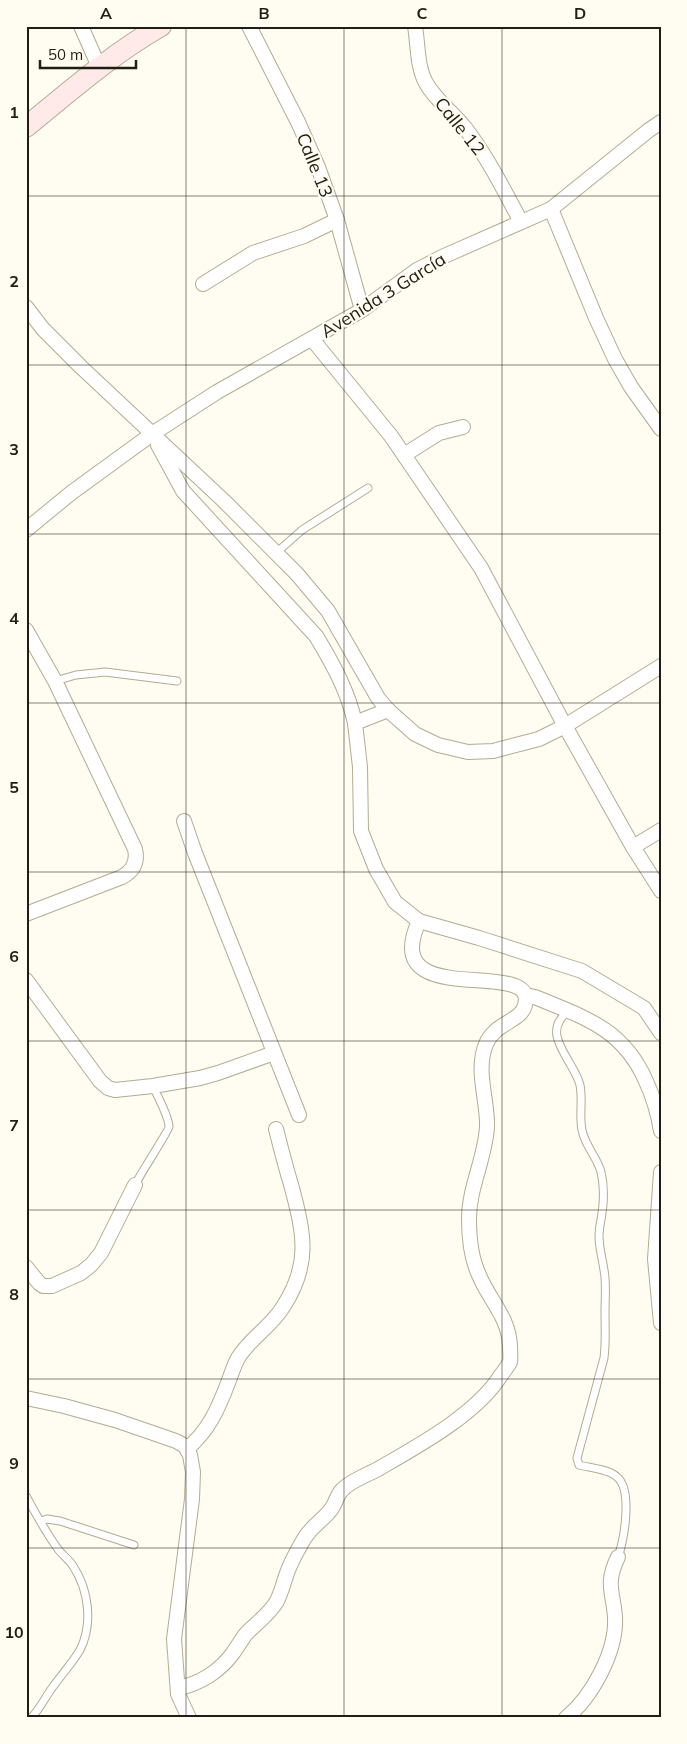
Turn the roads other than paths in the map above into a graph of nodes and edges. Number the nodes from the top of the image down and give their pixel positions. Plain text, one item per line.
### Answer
1 (81, 26) edge
2 (161, 26) edge
3 (249, 26) edge
4 (415, 26) edge
5 (99, 67) junction
6 (661, 122) edge
7 (26, 127) edge
8 (551, 209) junction
9 (337, 220) junction
10 (521, 222) junction
11 (202, 284) dead end
12 (26, 307) edge
13 (362, 310) junction
14 (312, 339) junction
15 (463, 427) dead end
16 (661, 428) edge
17 (152, 434) junction
18 (404, 455) junction
19 (368, 488) dead end
20 (26, 530) edge
21 (276, 553) junction
22 (26, 630) edge
23 (661, 666) edge
24 (55, 681) junction
25 (178, 681) dead end
26 (388, 710) junction
27 (355, 723) junction
28 (566, 726) junction
29 (184, 821) dead end
30 (661, 830) edge
31 (633, 847) junction
32 (661, 891) edge
33 (26, 914) edge
34 (419, 921) junction
35 (26, 980) edge
36 (526, 997) junction
37 (569, 1011) junction
38 (661, 1033) edge
39 (274, 1053) junction
40 (153, 1086) junction
41 (299, 1115) dead end
42 (276, 1129) dead end
43 (661, 1130) edge
44 (661, 1172) edge
45 (135, 1185) joint
46 (26, 1267) edge
47 (661, 1323) edge
48 (26, 1398) edge
49 (187, 1450) junction
50 (26, 1496) edge
51 (40, 1521) junction
52 (134, 1545) dead end
53 (618, 1557) joint
54 (178, 1688) junction
55 (31, 1718) edge
56 (189, 1718) edge
57 (566, 1718) edge

1 - 5 street
2 - 5 street
3 - 9 street, Calle 13
4 - 10 street, Calle 12
5 - 7 street
6 - 8 street, Avenida 3 García
8 - 10 street, Avenida 3 García
8 - 16 street
9 - 11 street
9 - 13 street, Calle 13
10 - 13 street, Avenida 3 García
12 - 17 street
13 - 14 street, Avenida 3 García
14 - 17 street, Avenida 3 García
14 - 18 street
15 - 18 street
17 - 20 street, Avenida 3 García
17 - 21 street
17 - 27 street
18 - 28 street
19 - 21 lane
21 - 26 street
22 - 24 street
23 - 28 street
24 - 25 lane
24 - 33 street
26 - 27 street
26 - 28 street
27 - 34 street
28 - 31 street
29 - 39 street
30 - 31 street
31 - 32 street
34 - 36 street
34 - 38 street
35 - 40 street
36 - 37 street
36 - 54 street
37 - 43 street
37 - 53 lane
39 - 40 street
39 - 41 street
40 - 45 lane
42 - 49 street
44 - 47 street
45 - 46 street
48 - 49 street
49 - 54 street
50 - 51 lane
51 - 52 lane
51 - 55 lane
53 - 57 street
54 - 56 street

